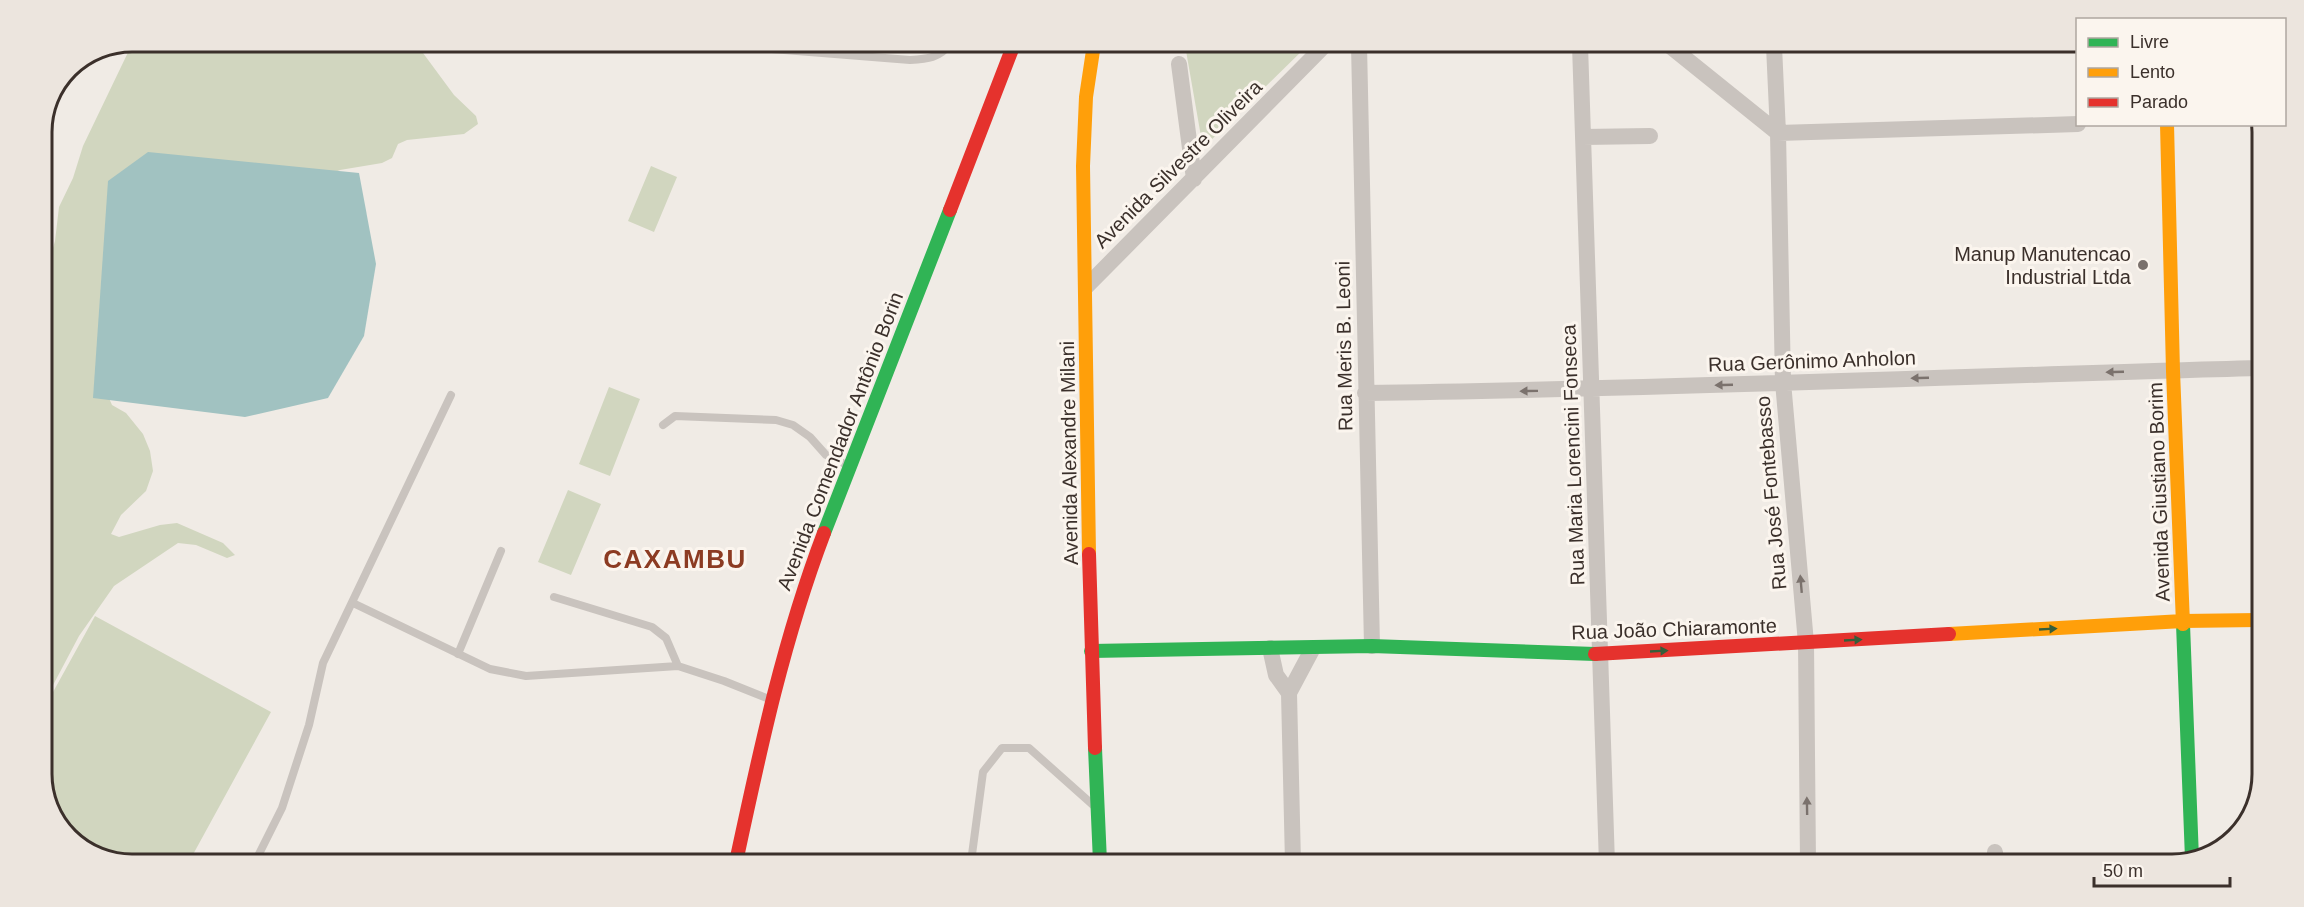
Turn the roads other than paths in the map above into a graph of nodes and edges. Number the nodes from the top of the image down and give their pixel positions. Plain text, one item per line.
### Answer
1 (809, 52) edge
2 (943, 52) edge
3 (1011, 52) edge
4 (1093, 52) edge
5 (1102, 52) edge
6 (1318, 52) edge
7 (1359, 52) edge
8 (1580, 52) edge
9 (1677, 52) edge
10 (1774, 52) edge
11 (1179, 64) dead end
12 (1086, 97) junction
13 (2076, 124) edge
14 (2167, 126) edge
15 (1778, 133) junction
16 (1650, 136) dead end
17 (1583, 137) junction
18 (1194, 179) junction
19 (1086, 287) junction
20 (2251, 368) edge
21 (2173, 370) junction
22 (1783, 382) junction
23 (1592, 390) junction
24 (1365, 393) junction
25 (452, 395) dead end
26 (663, 425) dead end
27 (850, 466) junction
28 (501, 551) dead end
29 (554, 597) dead end
30 (353, 603) junction
31 (2252, 620) edge
32 (2183, 621) junction
33 (1806, 643) junction
34 (1372, 646) junction
35 (1270, 648) junction
36 (1313, 648) junction
37 (1091, 651) junction
38 (458, 654) junction
39 (1600, 654) junction
40 (678, 666) junction
41 (1289, 693) junction
42 (771, 700) junction
43 (1098, 809) junction
44 (2192, 852) edge
45 (259, 854) edge
46 (738, 854) edge
47 (972, 854) edge
48 (1100, 854) edge
49 (1293, 854) edge
50 (1607, 854) edge
51 (1808, 854) edge

1 - 2 lane
3 - 27 street, Avenida Comendador Antônio Borin
4 - 12 street, Avenida Alexandre Milani
5 - 12 lane
6 - 18 street, Avenida Silvestre Oliveira
7 - 24 street, Rua Meris B. Leoni
8 - 17 street, Rua Maria Lorencini Fonseca
9 - 15 street
10 - 15 street, Rua José Fontebasso
11 - 18 street
12 - 19 street, Avenida Alexandre Milani
13 - 15 street
14 - 21 street, Avenida Giustiano Borim
15 - 22 street, Rua José Fontebasso
16 - 17 street
17 - 23 street, Rua Maria Lorencini Fonseca
18 - 19 street, Avenida Silvestre Oliveira
19 - 37 street, Avenida Alexandre Milani
20 - 21 street, Rua Gerônimo Anholon
21 -> 22 street, Rua Gerônimo Anholon
21 - 32 street, Avenida Giustiano Borim
22 -> 23 street, Rua Gerônimo Anholon
33 -> 22 street, Rua José Fontebasso
23 -> 24 street, Rua Gerônimo Anholon
23 - 39 street, Rua Maria Lorencini Fonseca
24 - 34 street, Rua Meris B. Leoni
25 - 30 lane
26 - 27 lane
27 - 42 street, Avenida Comendador Antônio Borin
28 - 38 lane
29 - 40 lane
30 - 38 lane
30 - 45 lane
31 - 32 street, Rua João Chiaramonte
33 -> 32 street, Rua João Chiaramonte
32 - 44 street, Avenida Giustiano Borim
39 -> 33 street, Rua João Chiaramonte
51 -> 33 street, Rua José Fontebasso
34 - 36 street, Rua João Chiaramonte
34 - 39 street, Rua João Chiaramonte
35 - 36 street, Rua João Chiaramonte
35 - 37 street, Rua João Chiaramonte
35 - 41 street
36 - 41 street
37 - 43 street, Avenida Alexandre Milani
38 - 40 lane
39 - 50 street, Rua Maria Lorencini Fonseca
40 - 42 lane
41 - 49 street
42 - 46 street, Avenida Comendador Antônio Borin
43 - 47 lane
43 - 48 street, Avenida Alexandre Milani

